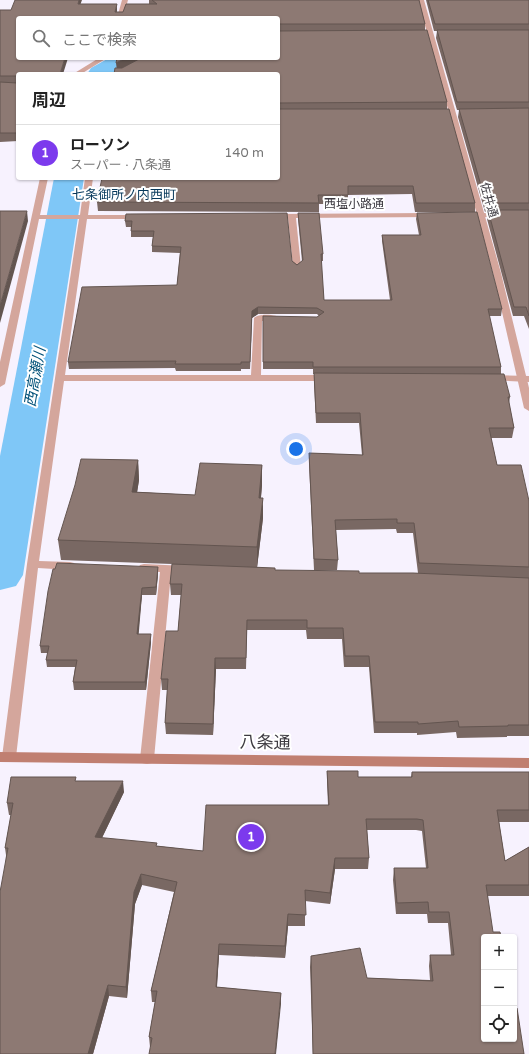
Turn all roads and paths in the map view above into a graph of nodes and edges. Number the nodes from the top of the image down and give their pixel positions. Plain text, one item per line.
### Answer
1 (125, 0) edge
2 (421, 0) edge
3 (121, 16) edge
4 (422, 34) edge
5 (434, 34) junction
6 (100, 60) edge
7 (80, 72) edge
8 (444, 113) edge
9 (456, 113) junction
10 (44, 180) edge
11 (89, 180) edge
12 (441, 215) edge
13 (464, 215) edge
14 (480, 215) junction
15 (529, 215) edge
16 (267, 216) edge
17 (292, 216) junction
18 (35, 217) junction
19 (83, 217) junction
20 (148, 217) edge
21 (296, 266) edge
22 (288, 319) edge
23 (60, 378) junction
24 (256, 378) junction
25 (335, 378) edge
26 (483, 378) edge
27 (526, 378) edge
28 (0, 384) edge
29 (529, 408) edge
30 (33, 564) junction
31 (80, 566) edge
32 (135, 568) edge
33 (166, 569) junction
34 (197, 570) edge
35 (5, 757) edge
36 (146, 759) junction
37 (529, 763) edge

1 - 3 street
2 - 5 street, 佐井通
4 - 5 street
5 - 9 street, 佐井通
6 - 7 street
8 - 9 street
9 - 14 street, 佐井通
10 - 18 street
11 - 19 street
12 - 17 street, 西塩小路通
13 - 14 street
14 - 15 street
14 - 27 street, 佐井通
16 - 17 street, 西塩小路通
17 - 21 street
18 - 19 street
18 - 28 street
19 - 20 street
19 - 23 street
22 - 24 street
23 - 24 street
23 - 30 street
24 - 25 street
26 - 27 street
27 - 29 street, 佐井通
30 - 31 street
30 - 35 street
32 - 33 street
33 - 34 street
33 - 36 street
35 - 36 main road, 八条通
36 - 37 main road, 八条通

